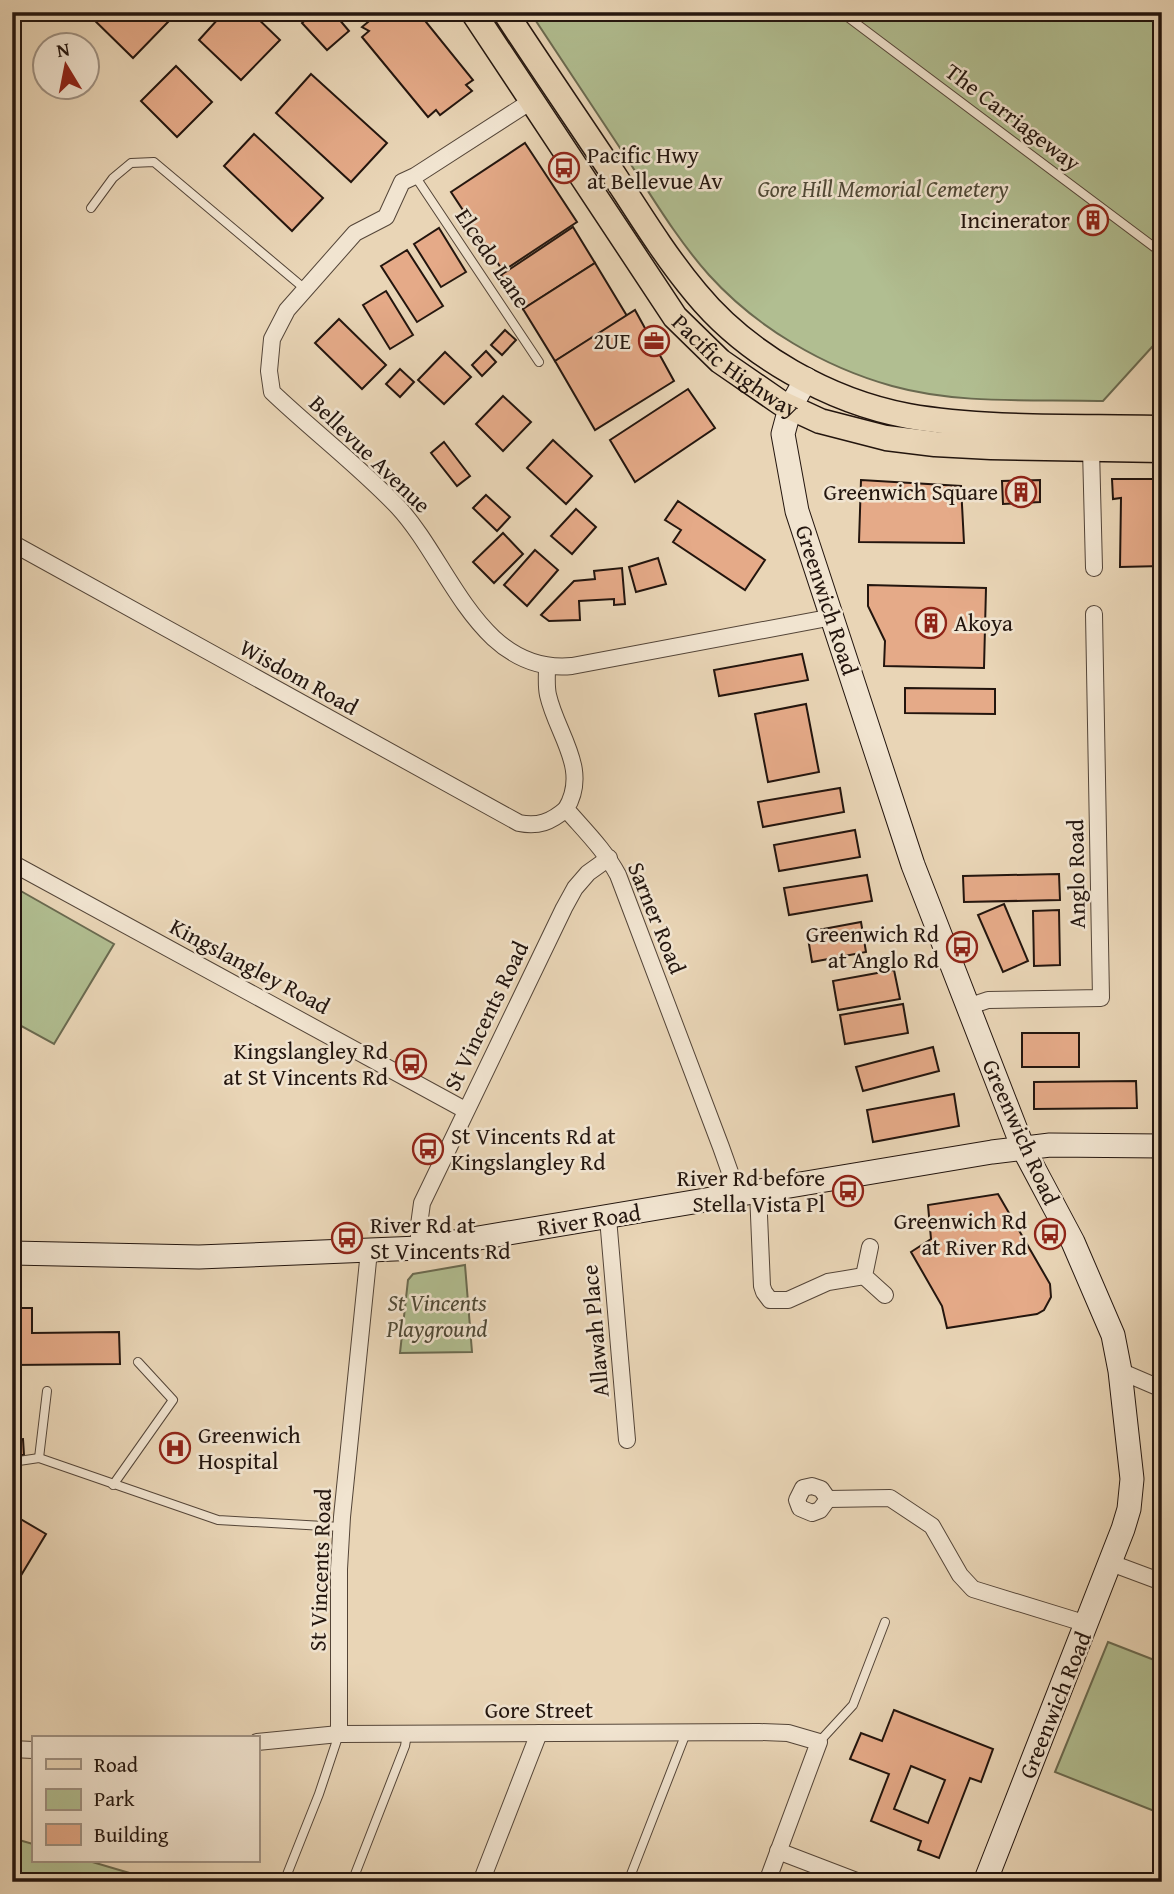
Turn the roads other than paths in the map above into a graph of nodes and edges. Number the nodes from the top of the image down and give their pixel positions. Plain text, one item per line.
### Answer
1 (473, 12) edge
2 (505, 12) edge
3 (841, 12) edge
4 (533, 100) junction
5 (415, 176) junction
6 (92, 208) dead end
7 (1162, 253) edge
8 (305, 289) junction
9 (539, 362) dead end
10 (806, 379) junction
11 (790, 408) junction
12 (1162, 428) edge
13 (1091, 449) junction
14 (1162, 450) edge
15 (12, 543) edge
16 (1094, 568) dead end
17 (1094, 614) dead end
18 (833, 617) junction
19 (547, 667) junction
20 (566, 809) junction
21 (609, 858) junction
22 (12, 863) edge
23 (967, 1007) junction
24 (465, 1110) junction
25 (1162, 1146) edge
26 (1023, 1148) junction
27 (758, 1192) junction
28 (734, 1196) junction
29 (608, 1218) junction
30 (870, 1247) dead end
31 (419, 1248) junction
32 (369, 1251) junction
33 (12, 1253) edge
34 (864, 1276) junction
35 (885, 1295) dead end
36 (138, 1362) dead end
37 (1120, 1371) junction
38 (1162, 1389) edge
39 (47, 1391) dead end
40 (628, 1440) dead end
41 (38, 1458) junction
42 (12, 1462) edge
43 (113, 1485) junction
44 (828, 1499) dead end
45 (341, 1527) junction
46 (1111, 1563) junction
47 (1162, 1583) edge
48 (885, 1622) dead end
49 (1087, 1624) junction
50 (539, 1733) junction
51 (686, 1733) junction
52 (339, 1734) junction
53 (407, 1734) junction
54 (259, 1742) edge
55 (819, 1742) junction
56 (12, 1749) edge
57 (32, 1750) edge
58 (778, 1851) junction
59 (284, 1882) edge
60 (352, 1882) edge
61 (481, 1882) edge
62 (628, 1882) edge
63 (767, 1882) edge
64 (859, 1882) edge
65 (985, 1882) edge

1 - 4 main road, Pacific Highway
2 - 10 main road, Pacific Highway
3 - 7 lane, The Carriageway
4 - 5 street, Bellevue Avenue
4 - 11 main road, Pacific Highway
5 - 8 street, Bellevue Avenue
5 - 9 lane, Elcedo Lane
6 - 8 lane
8 - 19 street, Bellevue Avenue
10 - 11 main road, Greenwich Road
10 - 12 main road, Pacific Highway
11 - 13 main road, Pacific Highway
11 - 18 main road, Greenwich Road
13 - 14 main road, Pacific Highway
13 - 16 street
15 - 20 street, Wisdom Road
17 - 23 street, Anglo Road
18 - 19 street, Bellevue Avenue
18 - 23 main road, Greenwich Road
19 - 20 street
20 - 21 street, Sarner Road
21 - 24 street, St Vincents Road
21 - 28 street, Sarner Road
22 - 24 street, Kingslangley Road
23 - 26 main road, Greenwich Road
24 - 31 street, St Vincents Road
25 - 26 main road, River Road
26 - 27 main road, River Road
26 - 37 main road, Greenwich Road
27 - 28 main road, River Road
27 - 34 street
28 - 29 main road, River Road
29 - 31 main road, River Road
29 - 40 street, Allawah Place
30 - 34 street
31 - 32 main road, River Road
32 - 33 main road, River Road
32 - 45 street, St Vincents Road
34 - 35 street
36 - 43 lane
37 - 38 street
37 - 46 main road, Greenwich Road
39 - 41 lane
41 - 42 lane
41 - 43 lane
43 - 45 lane
44 - 49 street
45 - 52 street, St Vincents Road
46 - 47 street
46 - 49 main road, Greenwich Road
48 - 55 lane
49 - 65 main road, Greenwich Road
50 - 51 street, Gore Street
50 - 53 street, Gore Street
50 - 61 street
51 - 55 street, Gore Street
51 - 62 lane
52 - 53 street, Gore Street
52 - 54 street, Gore Street
52 - 59 lane, St Vincents Road
53 - 60 lane
55 - 58 street
56 - 57 street
58 - 63 street
58 - 64 street

